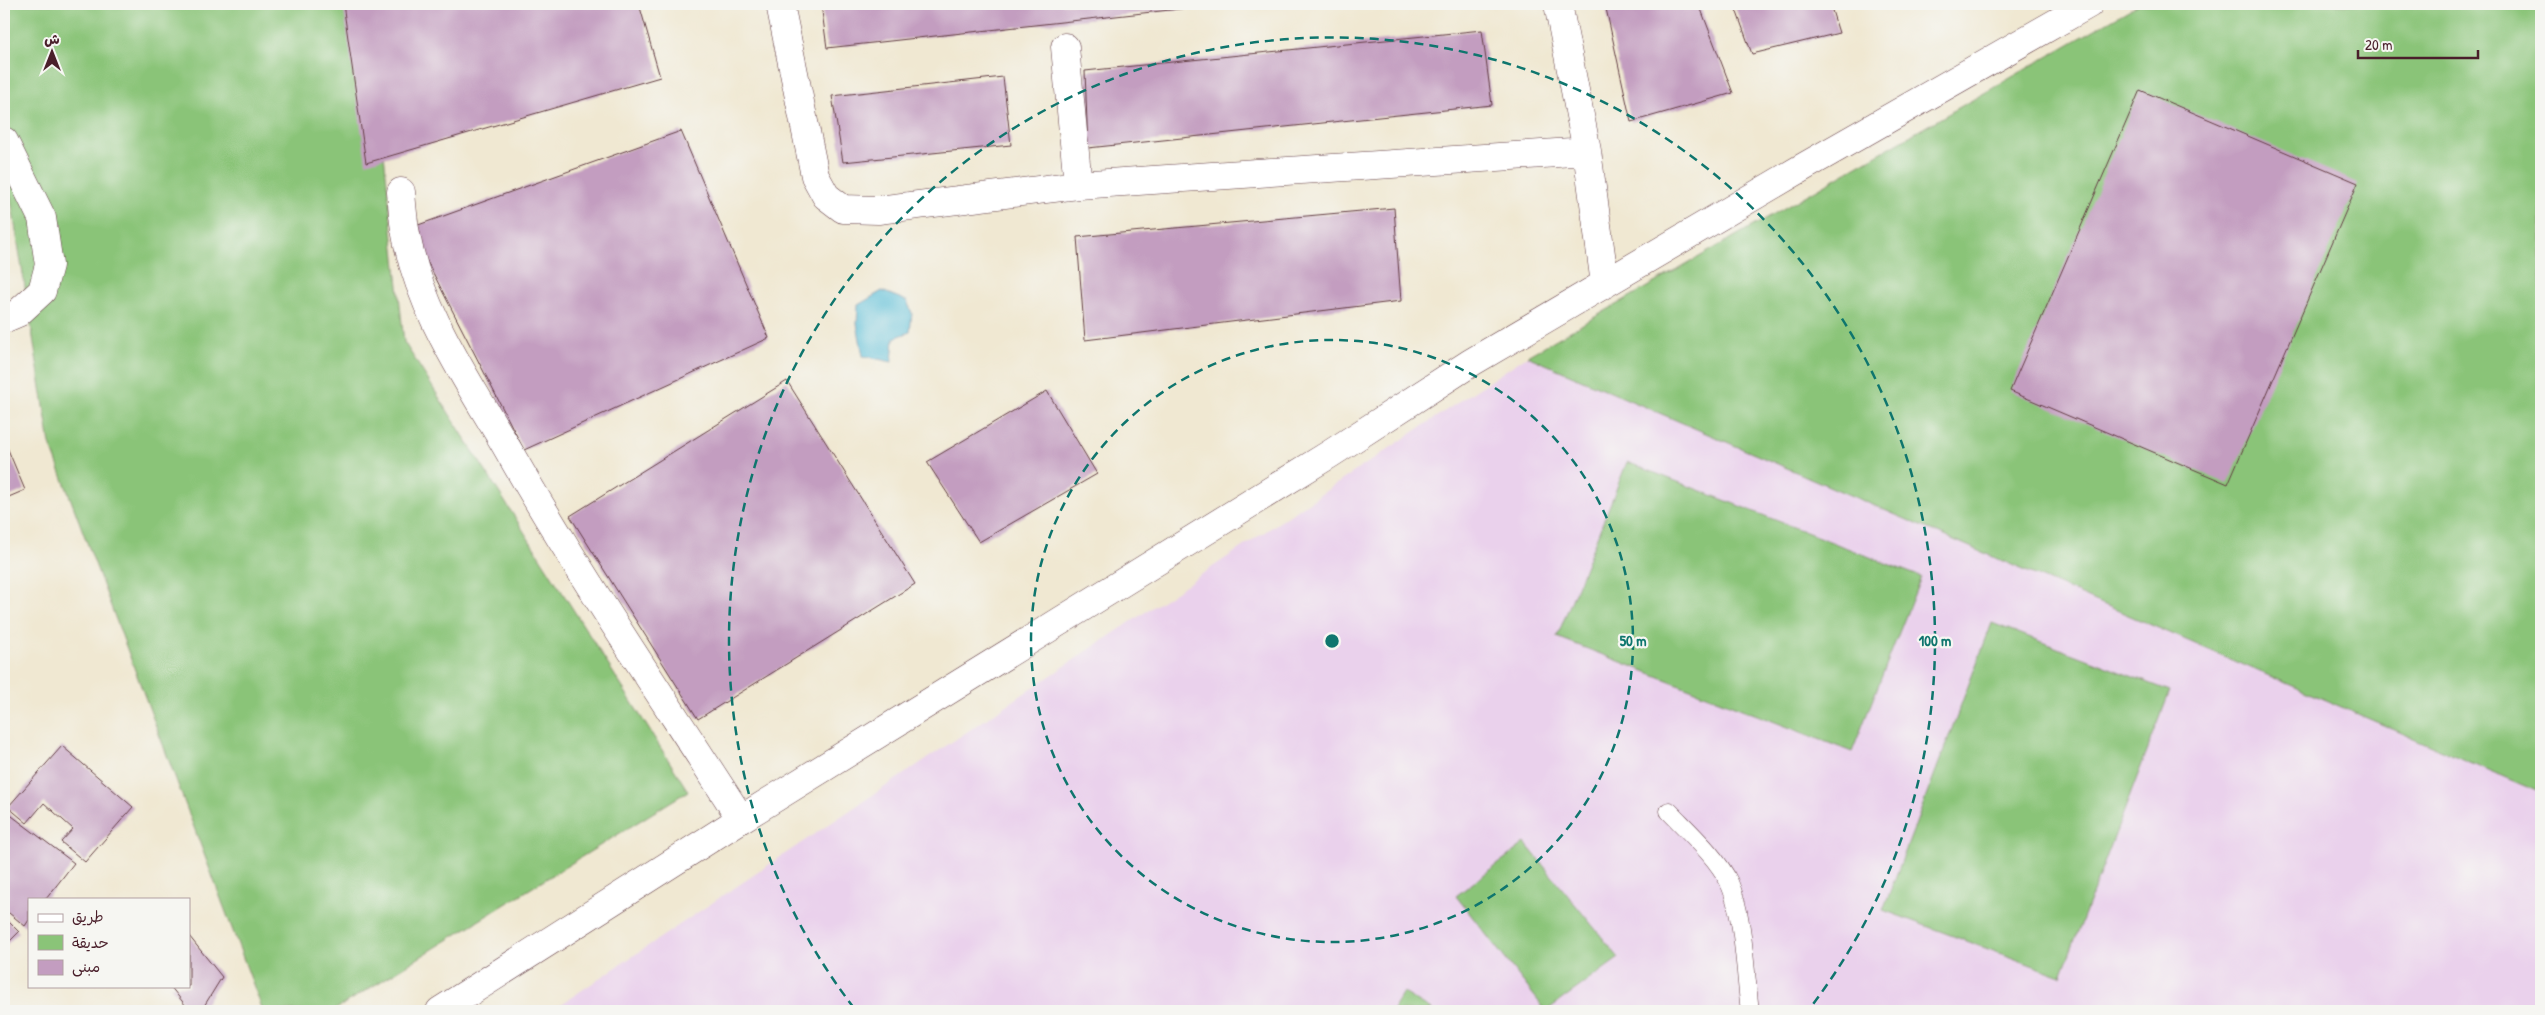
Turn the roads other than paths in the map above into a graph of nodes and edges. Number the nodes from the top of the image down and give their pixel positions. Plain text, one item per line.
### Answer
1 (780, 4) edge
2 (1558, 4) edge
3 (2089, 4) edge
4 (1064, 47) dead end
5 (4, 142) edge
6 (1587, 151) junction
7 (1078, 185) junction
8 (401, 192) dead end
9 (1605, 284) junction
10 (4, 319) edge
11 (1669, 811) dead end
12 (742, 819) junction
13 (440, 1011) edge
14 (1750, 1011) edge

1 - 7 street
2 - 6 street
3 - 9 street
4 - 7 street
5 - 10 street
6 - 7 street
6 - 9 street
8 - 12 street
9 - 12 street
11 - 14 lane
12 - 13 street

